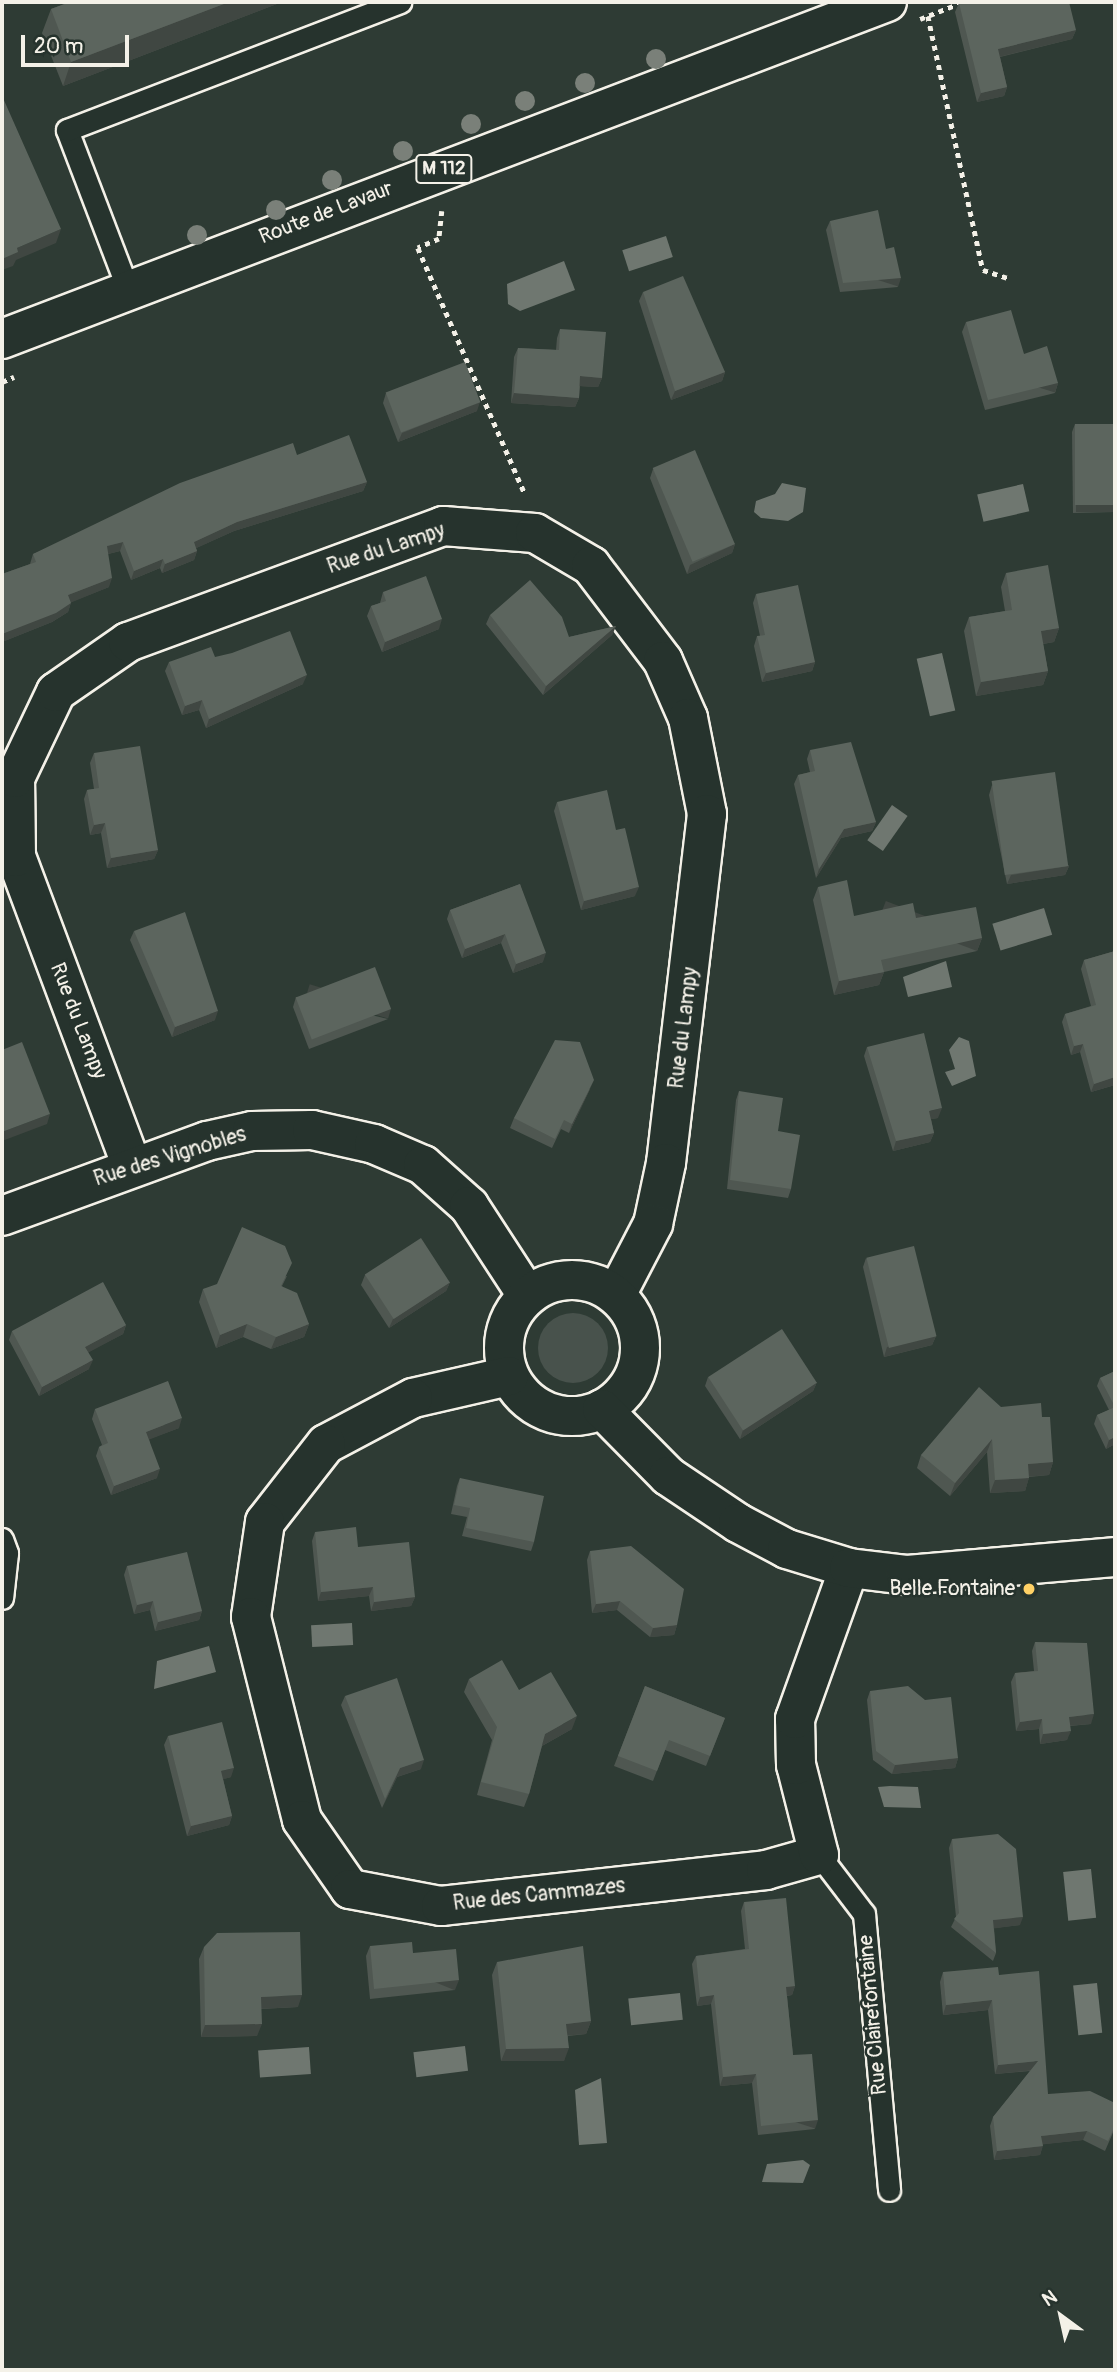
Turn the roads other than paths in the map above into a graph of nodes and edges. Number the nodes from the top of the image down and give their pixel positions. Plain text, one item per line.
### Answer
1 (400, 2) edge
2 (887, 2) edge
3 (127, 287) junction
4 (2, 339) edge
5 (131, 1164) junction
6 (2, 1216) edge
7 (527, 1295) junction
8 (616, 1295) junction
9 (509, 1376) junction
10 (602, 1409) junction
11 (2, 1539) edge
12 (1115, 1557) edge
13 (849, 1569) junction
14 (2, 1598) edge
15 (819, 1855) junction
16 (889, 2190) dead end

1 - 3 lane
2 - 3 street, Route de Lavaur / M 112
3 - 4 street, Route de Lavaur / M 112
5 - 6 street, Rue des Vignobles
5 - 7 street, Rue des Vignobles
5 - 8 street, Rue du Lampy
7 - 8 street
7 - 9 street
8 - 10 street
9 - 10 street
9 - 15 street, Rue des Cammazes
10 - 13 street
11 - 14 lane
12 - 13 street
13 - 15 street
15 - 16 lane, Rue Clairefontaine

